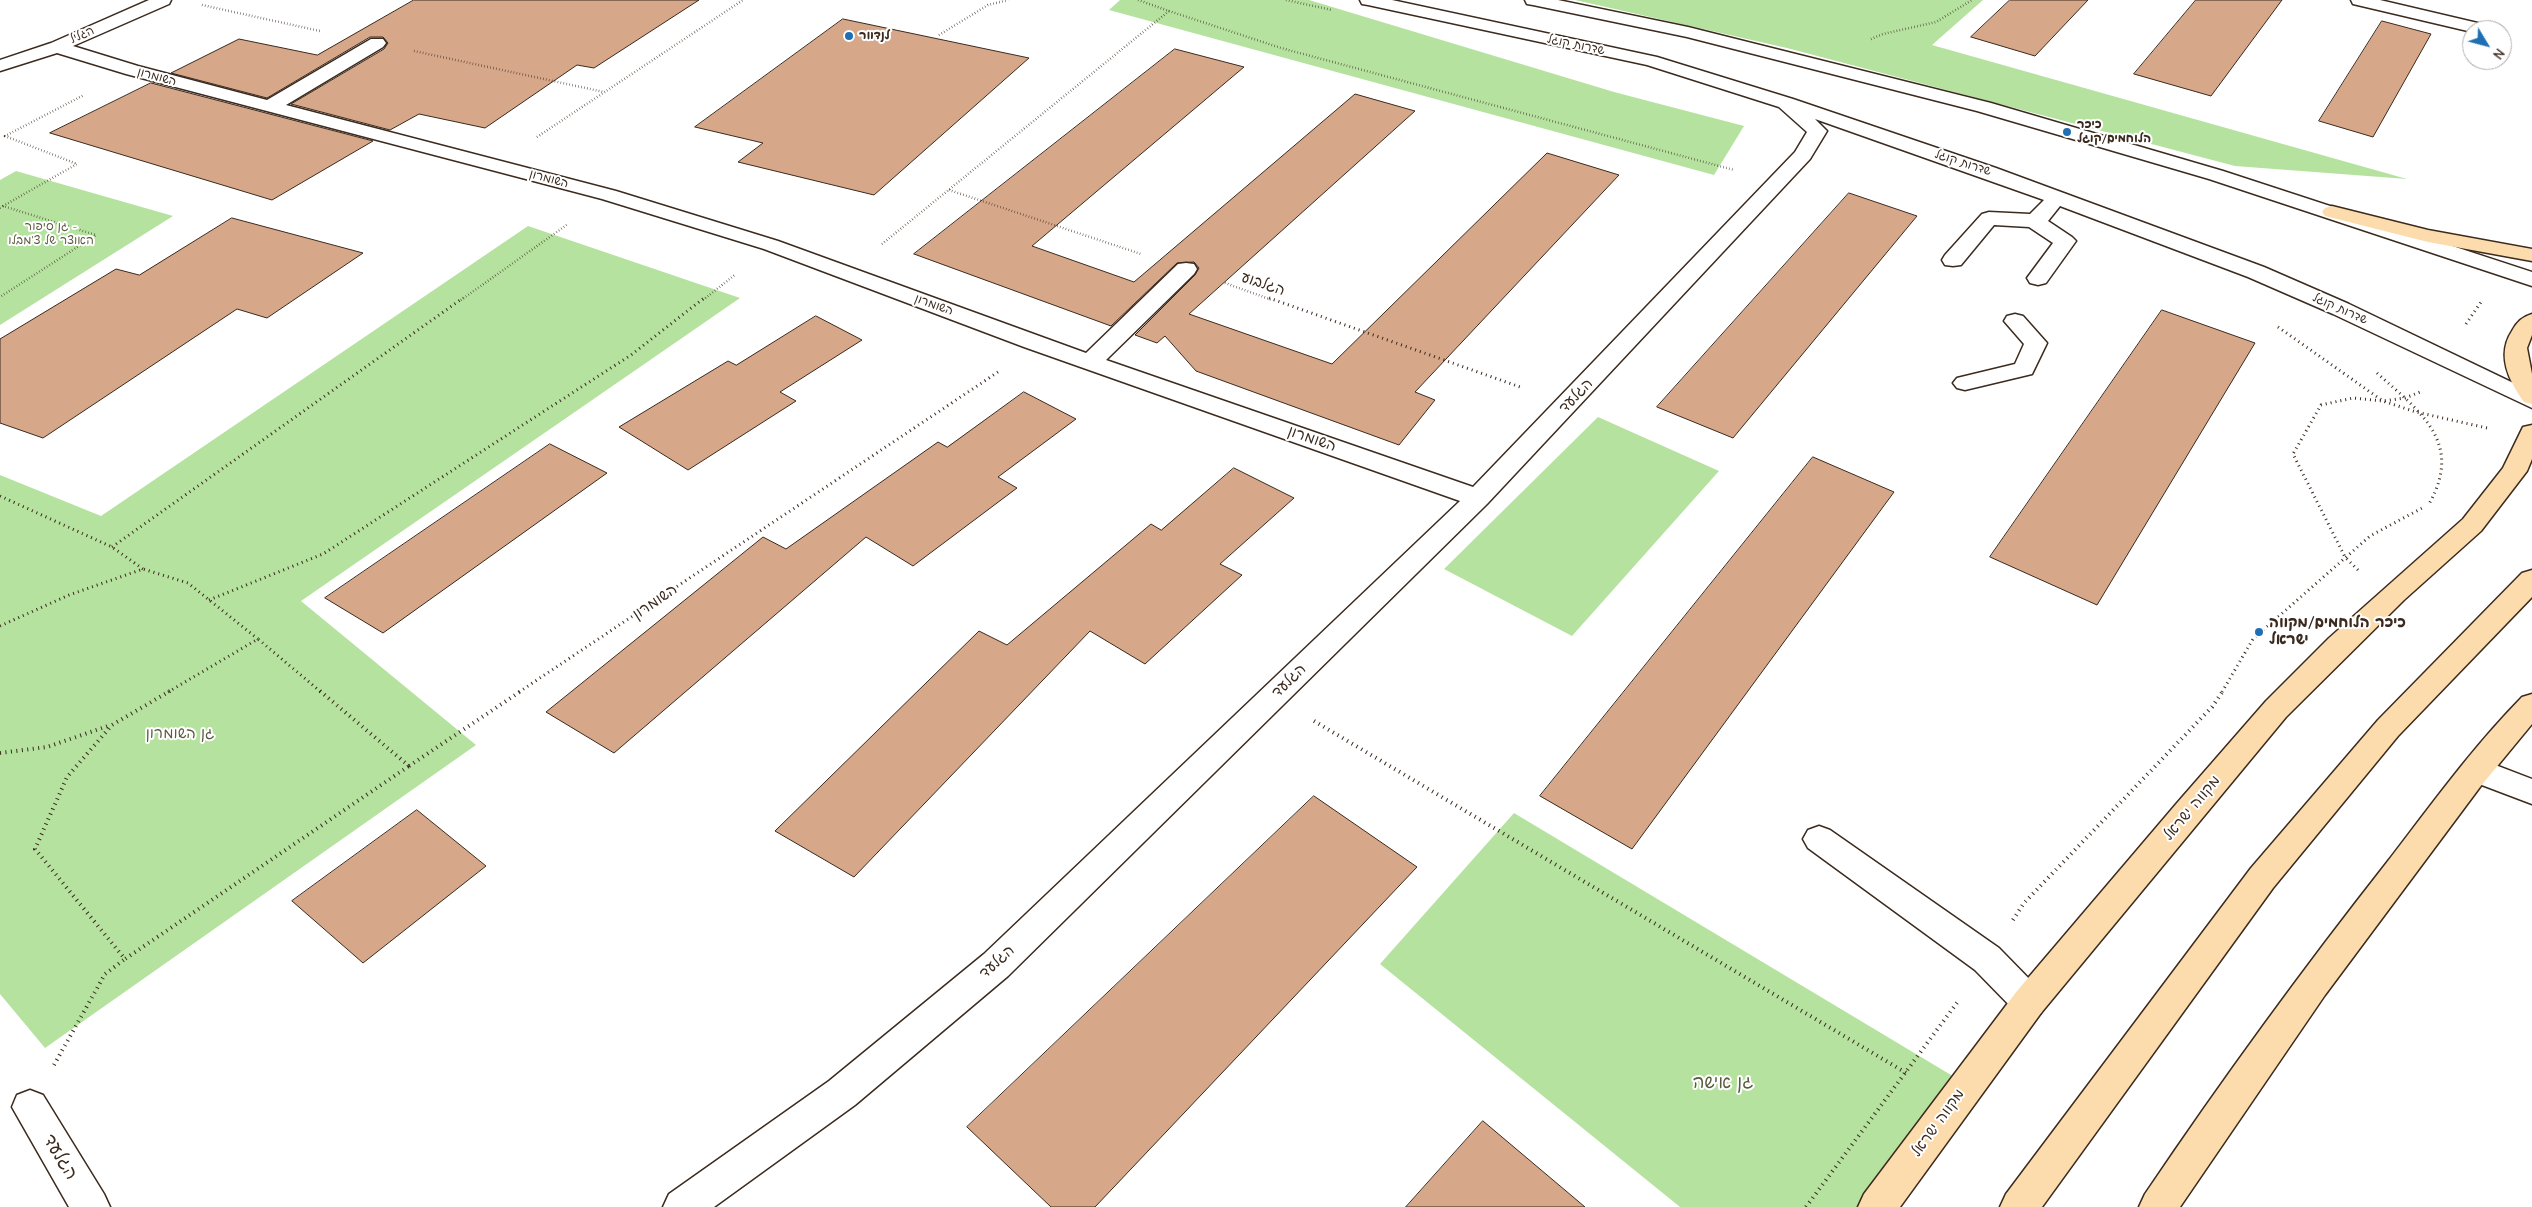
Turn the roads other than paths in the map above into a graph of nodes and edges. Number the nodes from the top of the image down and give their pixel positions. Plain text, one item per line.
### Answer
1 (162, 0) edge
2 (1368, 0) edge
3 (1533, 0) edge
4 (2359, 0) edge
5 (2462, 25) edge
6 (377, 43) dead end
7 (57, 47) junction
8 (0, 66) edge
9 (1786, 103) junction
10 (270, 106) junction
11 (2056, 197) junction
12 (2332, 212) junction
13 (2034, 221) junction
14 (2532, 254) edge
15 (1953, 260) dead end
16 (1186, 269) road end
17 (2038, 278) dead end
18 (2532, 279) edge
19 (2015, 321) dead end
20 (2532, 321) edge
21 (1090, 362) junction
22 (1965, 383) dead end
23 (2532, 399) edge
24 (2531, 435) edge
25 (1478, 498) junction
26 (2532, 580) edge
27 (2528, 711) edge
28 (2477, 770) junction
29 (2532, 792) edge
30 (1819, 839) dead end
31 (2029, 1002) junction
32 (30, 1107) road end
33 (91, 1207) edge
34 (682, 1207) edge
35 (1877, 1207) edge
36 (2019, 1207) edge
37 (2158, 1207) edge

1 - 7 street, הגליל
2 - 9 street, שדרות קוגל
3 - 12 street
4 - 5 street
6 - 10 street
7 - 8 street, הגליל
7 - 10 street, השומרון
9 - 11 street, שדרות קוגל
9 - 25 street, הגלעד
10 - 21 street, השומרון
11 - 13 street
11 - 23 street, שדרות קוגל
12 - 14 main road
12 - 18 street
13 - 15 street
13 - 17 street
16 - 21 street
19 - 22 street
20 - 23 main road
21 - 25 street, השומרון
24 - 31 main road, מקווה ישראל
25 - 34 street, הגלעד
26 - 36 main road
27 - 28 main road
28 - 29 street
28 - 37 main road
30 - 31 street
31 - 35 main road, מקווה ישראל
32 - 33 street, הגלעד

